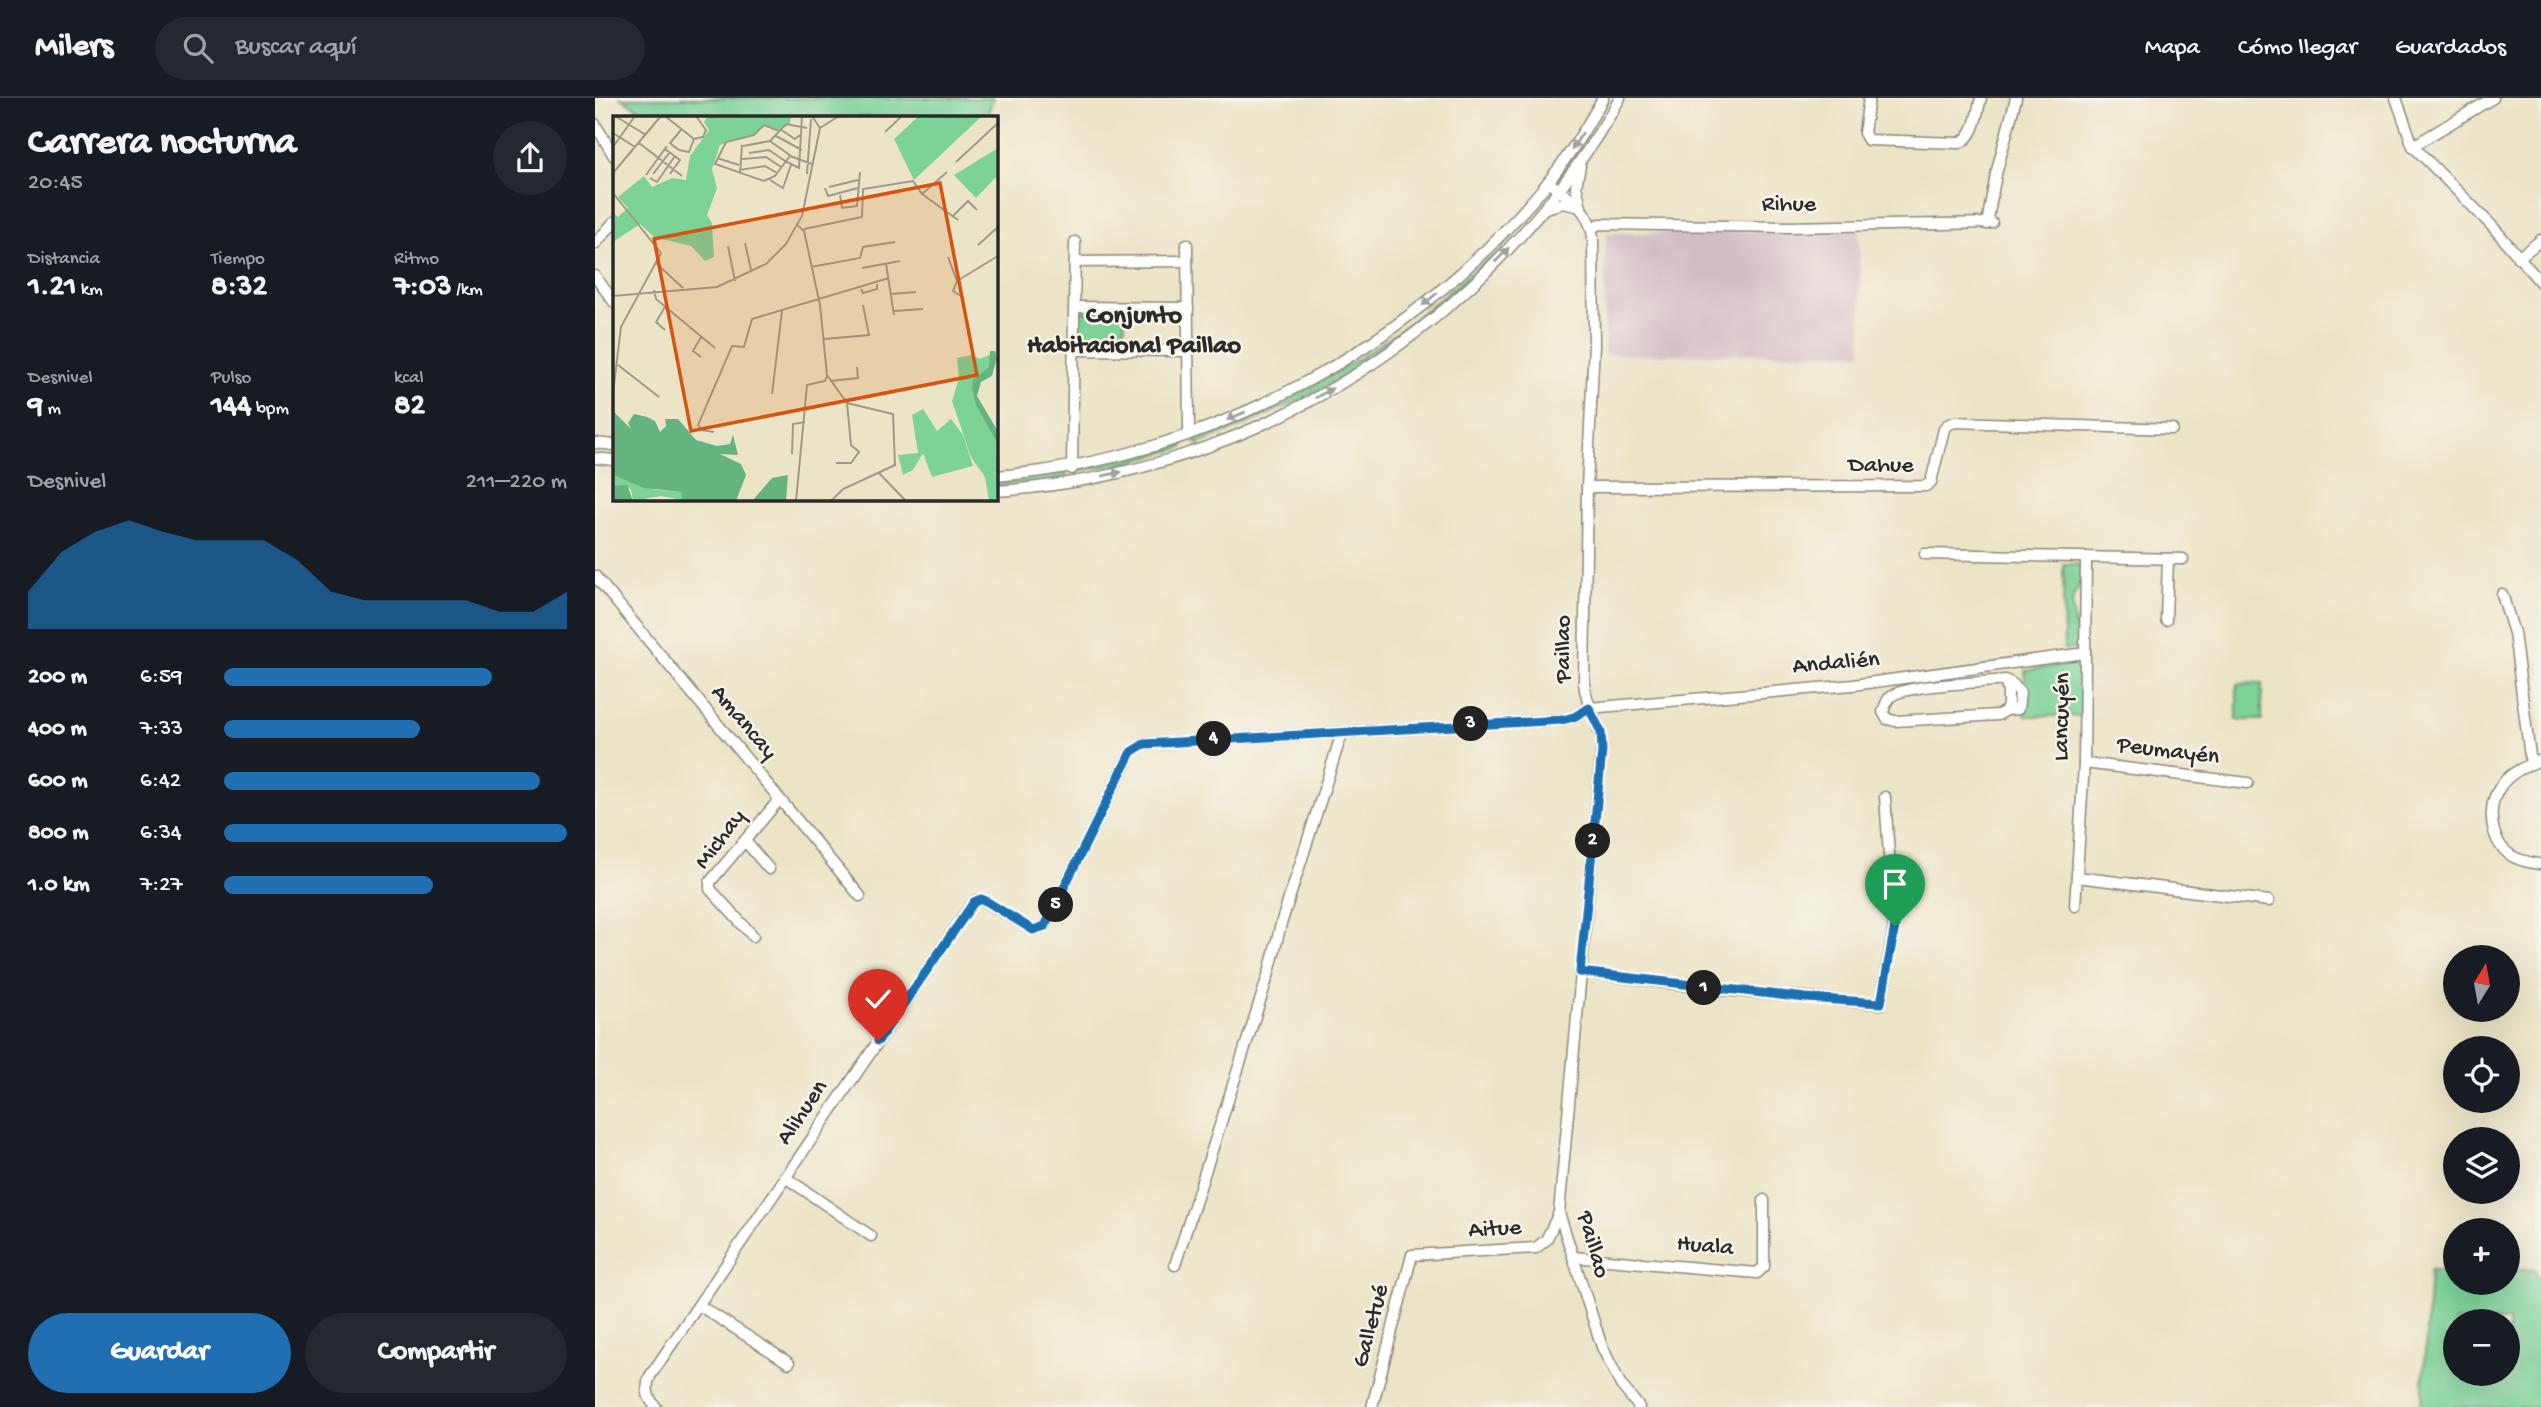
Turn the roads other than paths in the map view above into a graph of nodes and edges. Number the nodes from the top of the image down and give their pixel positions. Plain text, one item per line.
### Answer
1 (1603, 98) edge
2 (1620, 98) edge
3 (1869, 98) edge
4 (1981, 98) edge
5 (2016, 98) edge
6 (2396, 98) edge
7 (2493, 98) edge
8 (595, 124) edge
9 (2413, 146) junction
10 (613, 154) edge
11 (1582, 160) junction
12 (1548, 182) junction
13 (1559, 191) junction
14 (1581, 207) junction
15 (1545, 208) junction
16 (613, 223) edge
17 (1592, 228) junction
18 (2541, 240) edge
19 (1075, 242) dead end
20 (595, 244) edge
21 (1187, 244) dead end
22 (2518, 258) junction
23 (1187, 261) junction
24 (1075, 262) junction
25 (595, 276) edge
26 (2541, 283) edge
27 (613, 301) edge
28 (1074, 307) junction
29 (1188, 307) junction
30 (1074, 350) junction
31 (1188, 351) junction
32 (2172, 429) dead end
33 (1189, 432) junction
34 (595, 443) edge
35 (613, 445) edge
36 (1193, 451) junction
37 (595, 458) edge
38 (613, 460) edge
39 (1072, 464) junction
40 (997, 476) edge
41 (1072, 482) junction
42 (1587, 487) junction
43 (997, 491) edge
44 (1925, 554) dead end
45 (2086, 557) junction
46 (2168, 559) junction
47 (2183, 559) dead end
48 (595, 576) edge
49 (2502, 594) dead end
50 (2166, 620) dead end
51 (2085, 653) junction
52 (1886, 680) junction
53 (1888, 700) junction
54 (1589, 708) junction
55 (1342, 733) junction
56 (2084, 762) junction
57 (2536, 762) edge
58 (2248, 783) dead end
59 (1885, 797) dead end
60 (779, 800) junction
61 (745, 841) junction
62 (2538, 864) dead end
63 (768, 869) dead end
64 (2077, 877) junction
65 (860, 896) dead end
66 (2269, 901) dead end
67 (2075, 906) dead end
68 (753, 936) dead end
69 (1580, 972) junction
70 (785, 1177) junction
71 (1764, 1200) dead end
72 (1559, 1213) junction
73 (871, 1236) dead end
74 (1412, 1255) joint
75 (1573, 1257) junction
76 (1175, 1265) dead end
77 (699, 1306) junction
78 (789, 1363) dead end
79 (656, 1407) edge
80 (1372, 1407) edge
81 (1639, 1407) edge

1 -> 12 street
2 - 11 street
3 - 4 street
5 - 17 street, Rihue
6 - 9 street
7 - 9 street
8 - 10 street
9 - 22 street
11 - 13 street
11 - 14 street
12 - 13 street, Paillao
12 -> 33 street
13 - 14 street, Paillao
13 - 15 street
14 - 15 street
14 - 17 street, Paillao
36 -> 15 street
16 - 20 street
17 - 42 street, Paillao
18 - 22 street
19 - 24 street
21 - 23 street
22 - 26 street
23 - 24 street
23 - 29 street
24 - 28 street
25 - 27 street
28 - 29 street
28 - 30 street
29 - 31 street
30 - 31 street
30 - 39 street
31 - 33 street
32 - 42 street, Dahue
33 - 36 street
33 - 39 street
34 - 35 street
41 -> 36 street
37 - 38 street
39 - 40 street
39 - 41 street
41 - 43 street
42 - 54 street, Paillao
44 - 45 street
45 - 46 street
45 - 51 street, Lancuyén
46 - 47 street
46 - 50 street
48 - 60 street, Amancay
49 - 57 street
51 - 52 street, Andalién
51 - 56 street, Lancuyén
52 - 53 street
52 - 54 street, Andalién
53 - 53 street
54 - 55 street, Alihuen
54 - 69 street, Paillao
55 - 70 street, Alihuen
55 - 76 street
56 - 58 street, Peumayén
56 - 64 street, Lancuyén
57 - 62 street
59 - 69 street
60 - 61 street, Michay
60 - 65 street, Amancay
61 - 63 street
61 - 68 street, Michay
64 - 66 street
64 - 67 street, Lancuyén
69 - 72 street, Paillao
70 - 73 street
70 - 77 street, Alihuen
71 - 75 street, Huala
72 - 74 street, Aitue
72 - 75 street, Paillao
74 - 80 street, Galletué
75 - 81 street, Paillao
77 - 78 street
77 - 79 street, Alihuen

